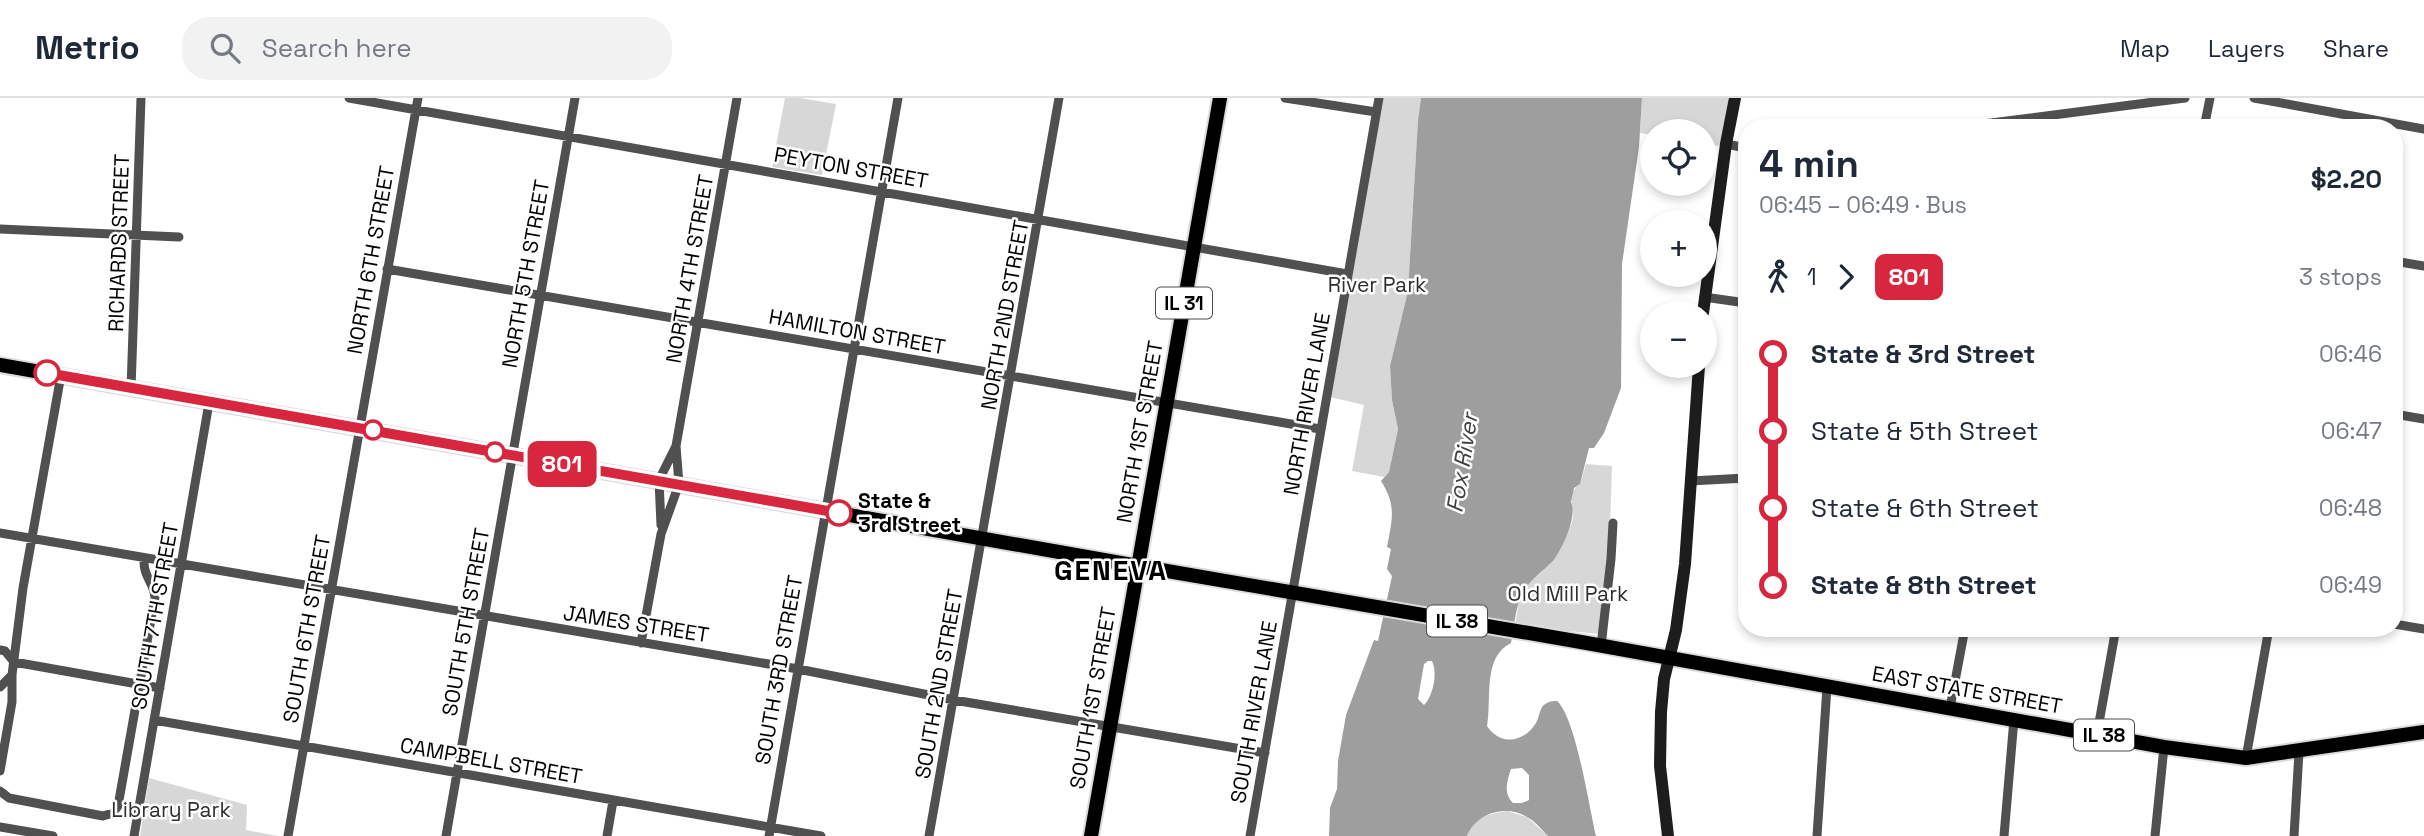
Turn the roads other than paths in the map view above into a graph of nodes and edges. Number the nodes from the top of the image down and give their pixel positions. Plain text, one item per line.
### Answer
1 (141, 98) edge
2 (349, 98) edge
3 (418, 98) edge
4 (575, 98) edge
5 (737, 98) edge
6 (898, 98) edge
7 (1059, 98) edge
8 (1220, 98) edge
9 (1285, 98) edge
10 (1379, 98) edge
11 (1735, 98) edge
12 (2185, 98) edge
13 (2210, 98) edge
14 (2254, 98) edge
15 (415, 110) junction
16 (1376, 113) junction
17 (2022, 119) edge
18 (2206, 119) edge
19 (2369, 119) edge
20 (2403, 125) edge
21 (2424, 129) edge
22 (568, 136) junction
23 (1726, 144) junction
24 (1738, 146) edge
25 (726, 164) junction
26 (882, 191) junction
27 (1040, 219) junction
28 (0, 229) edge
29 (137, 234) junction
30 (178, 237) dead end
31 (1194, 246) junction
32 (2403, 262) edge
33 (2424, 266) edge
34 (387, 269) junction
35 (1347, 274) junction
36 (541, 295) junction
37 (1704, 297) junction
38 (1704, 301) edge
39 (1738, 302) edge
40 (698, 322) junction
41 (854, 349) junction
42 (0, 365) edge
43 (61, 375) junction
44 (1012, 377) junction
45 (1698, 378) edge
46 (131, 389) junction
47 (209, 403) junction
48 (1167, 403) junction
49 (2403, 416) edge
50 (2424, 419) edge
51 (360, 428) junction
52 (1320, 429) junction
53 (676, 446) junction
54 (512, 455) junction
55 (1738, 478) edge
56 (659, 480) junction
57 (1690, 481) junction
58 (680, 484) junction
59 (825, 511) junction
60 (1613, 523) dead end
61 (0, 533) edge
62 (661, 534) junction
63 (33, 538) junction
64 (983, 538) junction
65 (144, 558) junction
66 (182, 564) junction
67 (1138, 566) junction
68 (331, 590) junction
69 (1292, 593) junction
70 (485, 617) junction
71 (2403, 626) edge
72 (2424, 629) edge
73 (1963, 637) edge
74 (2114, 637) edge
75 (2267, 637) edge
76 (641, 643) junction
77 (1601, 646) junction
78 (0, 650) edge
79 (1670, 658) junction
80 (14, 662) junction
81 (798, 668) junction
82 (12, 675) junction
83 (138, 684) junction
84 (0, 687) edge
85 (1827, 687) junction
86 (160, 688) junction
87 (954, 700) junction
88 (1950, 708) junction
89 (2014, 719) junction
90 (154, 720) junction
91 (1110, 727) junction
92 (2424, 732) edge
93 (2097, 734) junction
94 (304, 746) junction
95 (2164, 747) junction
96 (2299, 752) junction
97 (1265, 753) junction
98 (2246, 758) junction
99 (0, 771) edge
100 (457, 773) junction
101 (0, 791) edge
102 (613, 801) junction
103 (0, 827) edge
104 (769, 831) edge
105 (53, 836) edge
106 (134, 836) edge
107 (288, 836) edge
108 (446, 836) edge
109 (607, 836) edge
110 (821, 836) edge
111 (929, 836) edge
112 (1091, 836) edge
113 (1250, 836) edge
114 (1668, 836) edge
115 (1817, 836) edge
116 (2004, 836) edge
117 (2155, 836) edge
118 (2294, 836) edge

1 - 29 street, RICHARDS STREET
2 - 15 street, PEYTON STREET
3 - 15 street, NORTH 6TH STREET
4 - 22 street, NORTH 5TH STREET
5 - 25 street, NORTH 4TH STREET
6 - 26 street, SOUTH 3RD STREET
7 - 27 street, NORTH 2ND STREET
8 - 31 main road, NORTH 1ST STREET / IL 31
9 - 16 street
10 - 16 street, NORTH RIVER LANE
11 - 23 main road
12 - 17 street
13 - 18 street
14 - 19 street
15 - 22 street, PEYTON STREET
15 - 34 street, NORTH 6TH STREET
16 - 35 street, NORTH RIVER LANE
20 - 21 street
22 - 25 street, PEYTON STREET
22 - 36 street, NORTH 5TH STREET
23 - 24 street
23 - 37 main road
25 - 26 street, PEYTON STREET
25 - 40 street, NORTH 4TH STREET
26 - 27 street, PEYTON STREET
26 - 41 street, SOUTH 3RD STREET
27 - 31 street, PEYTON STREET
27 - 44 street, NORTH 2ND STREET
28 - 29 street
29 - 30 street
29 - 46 street, RICHARDS STREET
31 - 35 street, PEYTON STREET
31 - 48 main road, NORTH 1ST STREET / IL 31
32 - 33 street
34 - 36 street, HAMILTON STREET
34 - 51 street, NORTH 6TH STREET
35 - 52 street, NORTH RIVER LANE
36 - 40 street, HAMILTON STREET
36 - 54 street, NORTH 5TH STREET
37 - 38 main road
37 - 39 street
40 - 41 street, HAMILTON STREET
40 - 53 street, NORTH 4TH STREET
41 - 44 street, HAMILTON STREET
41 - 59 street, SOUTH 3RD STREET
42 - 43 main road, IL 38
43 - 46 main road, IL 38
43 - 63 street
44 - 48 street, HAMILTON STREET
44 - 64 street, NORTH 2ND STREET
45 - 57 main road
46 - 47 main road, IL 38
47 - 51 main road, IL 38
47 - 66 street, SOUTH 7TH STREET
48 - 52 street, HAMILTON STREET
48 - 67 main road, NORTH 1ST STREET / IL 31
49 - 50 street
51 - 54 main road, IL 38
51 - 68 street, SOUTH 6TH STREET
52 - 69 street, NORTH RIVER LANE
53 - 56 street, NORTH 4TH STREET
53 - 58 street, NORTH 4TH STREET
54 - 56 main road, IL 38
54 - 70 street, SOUTH 5TH STREET
55 - 57 street
56 - 58 main road, IL 38
56 - 62 street
57 - 79 main road
58 - 59 main road, IL 38
58 - 62 street
59 - 64 main road, IL 38
59 - 81 street, SOUTH 3RD STREET
60 - 77 street
61 - 63 street, JAMES STREET
62 - 76 street
63 - 65 street, JAMES STREET
63 - 80 street
64 - 67 main road, IL 38
64 - 87 street, SOUTH 2ND STREET
65 - 66 street, JAMES STREET
65 - 83 street
66 - 68 street, JAMES STREET
66 - 86 street, SOUTH 7TH STREET
67 - 69 main road, IL 38
67 - 91 main road, SOUTH 1ST STREET / IL 31
68 - 70 street, JAMES STREET
68 - 94 street, SOUTH 6TH STREET
69 - 77 main road, IL 38
69 - 97 street, SOUTH RIVER LANE
70 - 76 street, JAMES STREET
70 - 100 street, SOUTH 5TH STREET
71 - 72 street
73 - 88 street
74 - 93 street
75 - 98 street
76 - 81 street, JAMES STREET
77 - 79 main road, IL 38
78 - 80 street
79 - 85 main road, EAST STATE STREET / IL 38
79 - 114 main road
80 - 82 street
80 - 83 street
81 - 87 street, JAMES STREET
81 - 104 street, SOUTH 3RD STREET
82 - 84 street
82 - 99 street
83 - 86 street
83 - 101 street
85 - 88 main road, EAST STATE STREET / IL 38
85 - 115 street
86 - 90 street, SOUTH 7TH STREET
87 - 91 street, JAMES STREET
87 - 111 street, SOUTH 2ND STREET
88 - 89 main road, EAST STATE STREET / IL 38
89 - 93 main road, EAST STATE STREET / IL 38
89 - 116 street
90 - 94 street, CAMPBELL STREET
90 - 106 street, SOUTH 7TH STREET
91 - 97 street, JAMES STREET
91 - 112 main road, SOUTH 1ST STREET / IL 31
92 - 96 main road, EAST STATE STREET / IL 38
93 - 95 main road, EAST STATE STREET / IL 38
94 - 100 street, CAMPBELL STREET
94 - 107 street, SOUTH 6TH STREET
95 - 98 main road, EAST STATE STREET / IL 38
95 - 117 street
96 - 98 main road, EAST STATE STREET / IL 38
96 - 118 street
97 - 113 street, SOUTH RIVER LANE
100 - 102 street, CAMPBELL STREET
100 - 108 street, SOUTH 5TH STREET
102 - 104 street, CAMPBELL STREET
102 - 109 street
103 - 105 street
104 - 110 street, CAMPBELL STREET

